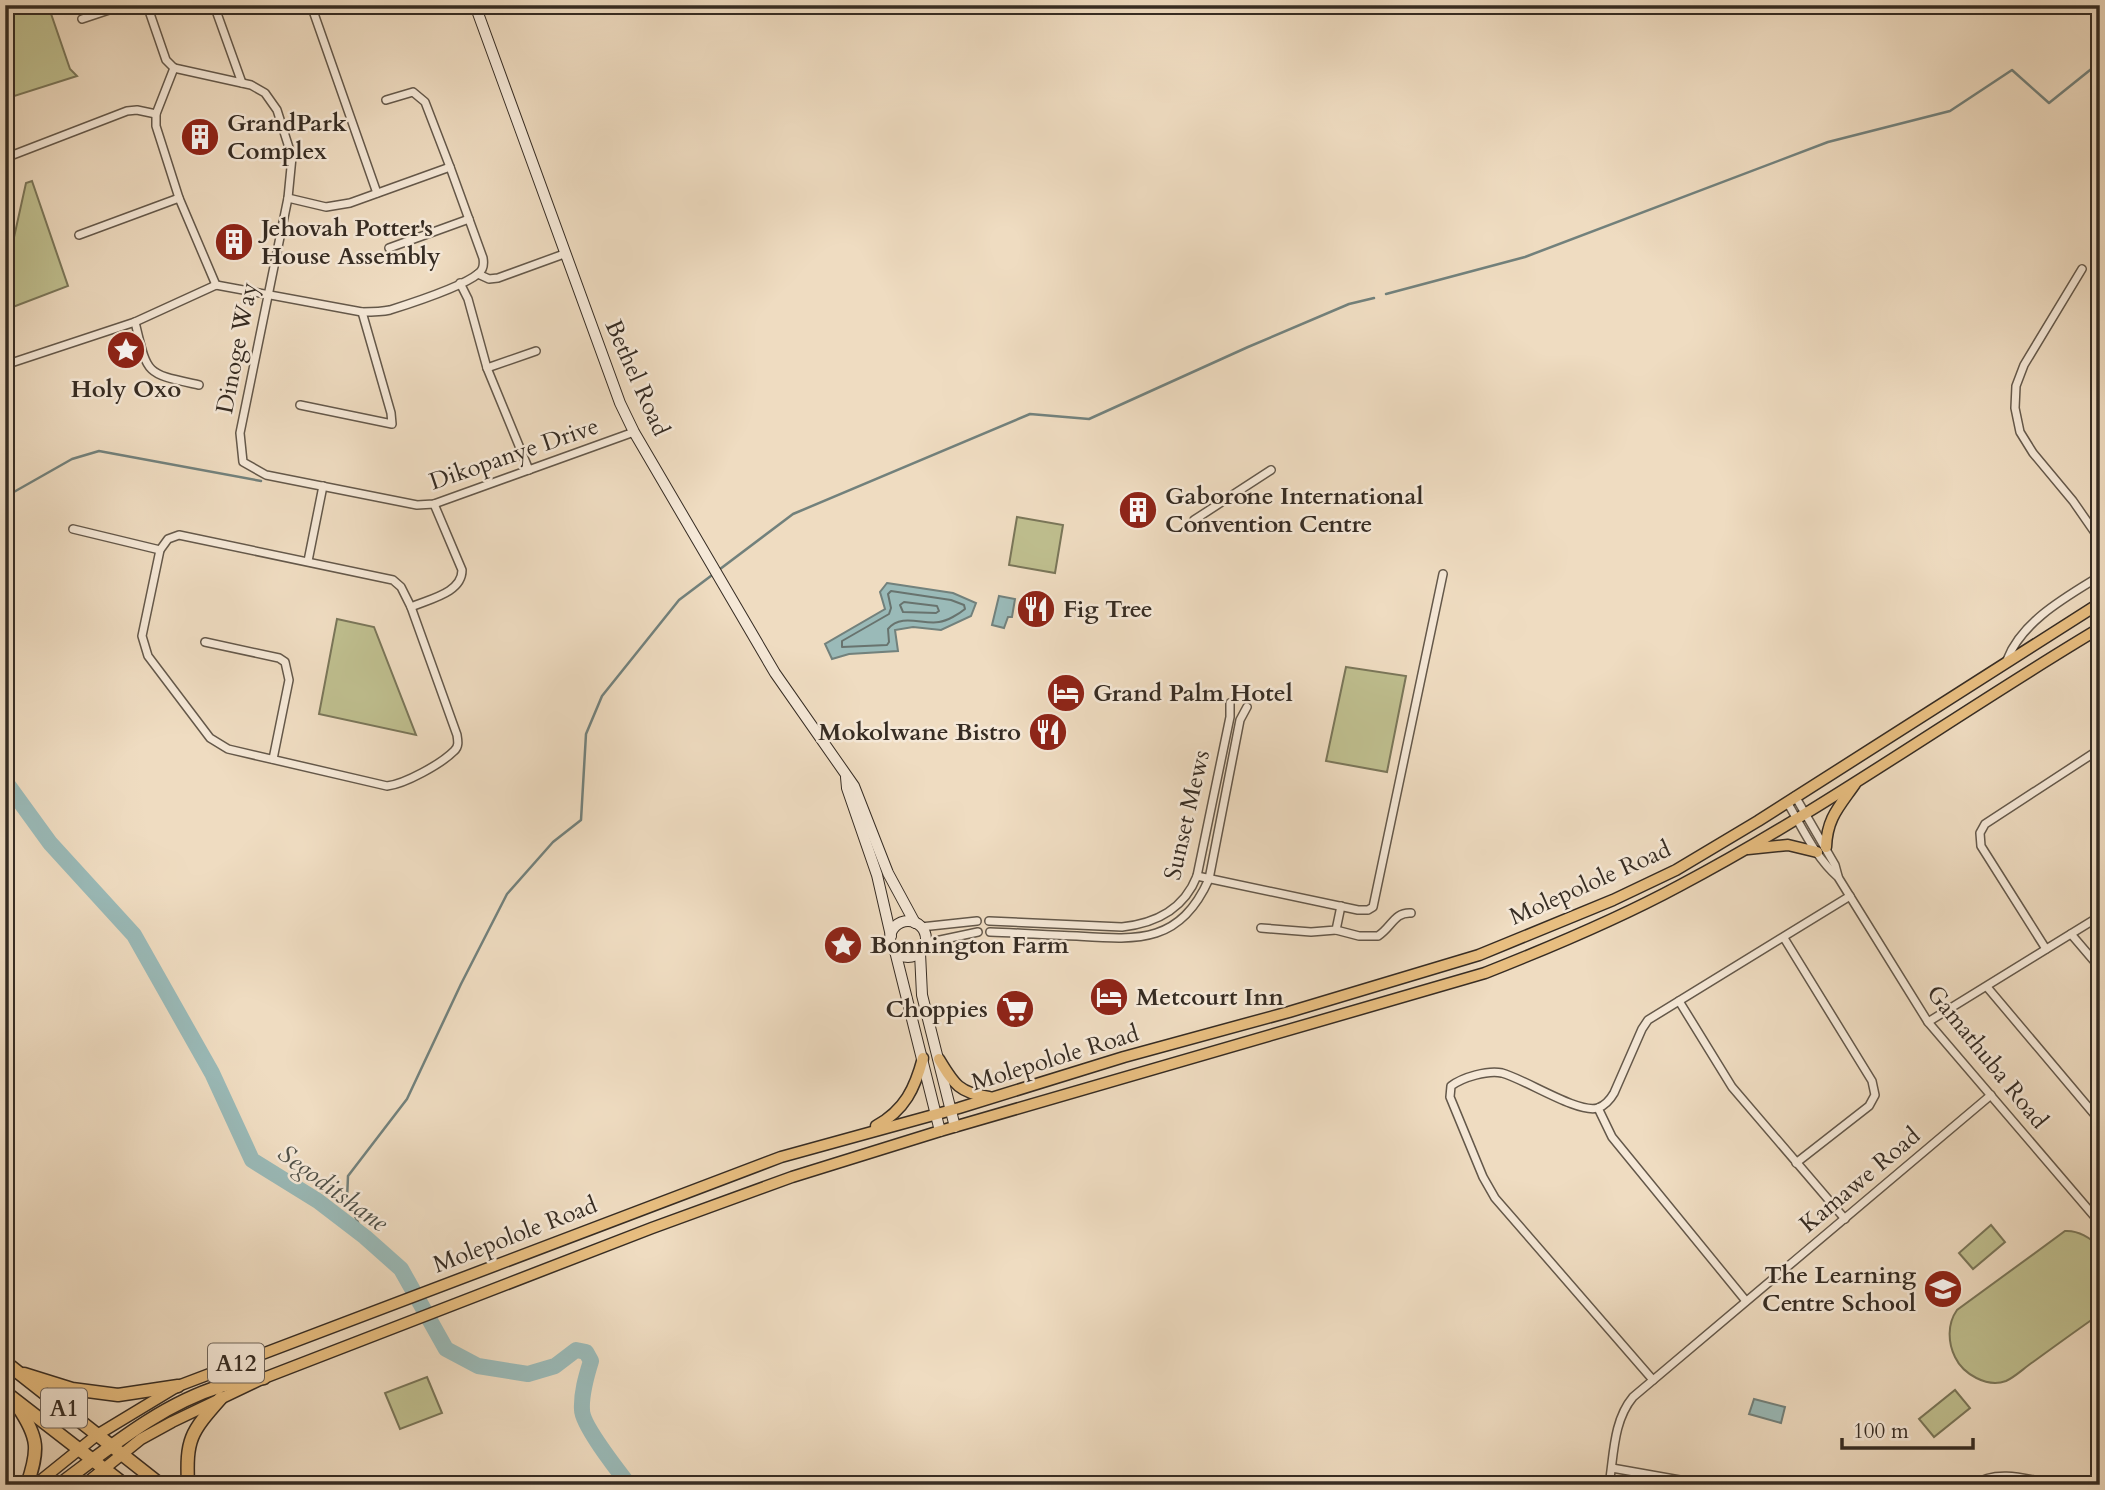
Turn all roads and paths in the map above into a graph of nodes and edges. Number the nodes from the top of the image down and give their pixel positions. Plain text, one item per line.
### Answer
1 (124, 5) edge
2 (147, 5) edge
3 (214, 5) edge
4 (312, 5) edge
5 (475, 5) edge
6 (82, 19) dead end
7 (174, 68) junction
8 (242, 83) junction
9 (386, 100) dead end
10 (156, 114) junction
11 (5, 158) edge
12 (450, 167) junction
13 (377, 193) junction
14 (179, 198) junction
15 (288, 198) junction
16 (469, 219) junction
17 (79, 235) dead end
18 (389, 248) dead end
19 (565, 254) junction
20 (2082, 269) dead end
21 (478, 274) junction
22 (460, 283) junction
23 (216, 285) junction
24 (268, 294) junction
25 (362, 312) junction
26 (135, 322) junction
27 (536, 351) dead end
28 (5, 365) edge
29 (487, 368) junction
30 (199, 385) dead end
31 (300, 405) dead end
32 (634, 432) junction
33 (243, 463) joint
34 (528, 470) junction
35 (1271, 470) dead end
36 (323, 486) junction
37 (434, 504) junction
38 (1194, 520) dead end
39 (74, 529) dead end
40 (2100, 540) edge
41 (160, 550) junction
42 (308, 561) junction
43 (1443, 574) dead end
44 (2100, 576) edge
45 (2100, 603) edge
46 (411, 607) junction
47 (2100, 628) edge
48 (205, 642) dead end
49 (2007, 660) junction
50 (1230, 703) dead end
51 (1247, 707) dead end
52 (2100, 749) edge
53 (273, 759) junction
54 (845, 773) junction
55 (1856, 782) junction
56 (1791, 799) junction
57 (1801, 815) junction
58 (1743, 850) junction
59 (1822, 850) junction
60 (1197, 876) junction
61 (1209, 879) junction
62 (1850, 896) junction
63 (1341, 906) junction
64 (1411, 913) dead end
65 (2100, 916) edge
66 (977, 921) dead end
67 (989, 921) dead end
68 (918, 925) junction
69 (1261, 928) dead end
70 (1336, 930) junction
71 (978, 932) dead end
72 (990, 932) dead end
73 (2071, 934) junction
74 (891, 936) junction
75 (1784, 938) junction
76 (926, 943) junction
77 (2046, 949) junction
78 (895, 951) junction
79 (920, 953) junction
80 (2100, 968) edge
81 (1987, 987) junction
82 (922, 995) junction
83 (907, 999) junction
84 (1679, 1001) junction
85 (1928, 1022) junction
86 (934, 1042) junction
87 (922, 1052) junction
88 (939, 1059) junction
89 (1991, 1095) junction
90 (995, 1098) junction
91 (1598, 1108) junction
92 (951, 1110) junction
93 (936, 1113) junction
94 (2100, 1121) edge
95 (955, 1127) junction
96 (940, 1131) junction
97 (861, 1133) junction
98 (1796, 1163) junction
99 (1845, 1219) junction
100 (2100, 1223) edge
101 (1746, 1301) junction
102 (5, 1362) edge
103 (20, 1373) junction
104 (264, 1378) junction
105 (1653, 1380) junction
106 (178, 1386) junction
107 (8, 1394) edge
108 (220, 1398) junction
109 (97, 1436) junction
110 (111, 1446) junction
111 (81, 1450) junction
112 (123, 1454) junction
113 (94, 1460) junction
114 (104, 1468) junction
115 (1612, 1468) junction
116 (27, 1485) edge
117 (35, 1485) edge
118 (59, 1485) edge
119 (84, 1485) edge
120 (125, 1485) edge
121 (161, 1485) edge
122 (188, 1485) edge
123 (1609, 1485) edge
124 (1708, 1485) edge
125 (1973, 1485) edge
126 (2057, 1485) edge

1 - 6 street
2 - 7 street
3 - 8 street
4 - 13 street
5 - 19 street, Bethel Road
7 - 8 street, Dinoge Way
7 - 10 street
8 - 15 street, Dinoge Way
9 - 12 street
10 - 11 street
10 - 14 street
12 - 13 street
12 - 16 street
13 - 15 street
14 - 17 street
14 - 23 street
15 - 24 street, Dinoge Way
16 - 18 street
16 - 21 street
19 - 21 street
19 - 32 street, Bethel Road
20 - 40 street
21 - 22 street
22 - 25 street
22 - 29 street
23 - 24 street
23 - 26 street
24 - 25 street
24 - 33 street, Dinoge Way
25 - 31 street
26 - 28 street
26 - 30 street
27 - 29 street
29 - 34 street
32 - 34 street, Dikopanye Drive
32 - 54 street, Bethel Road
33 - 36 street, Dikopanye Drive
34 - 37 street, Dikopanye Drive
35 - 38 street
36 - 37 street, Dikopanye Drive
36 - 42 street
37 - 46 street
39 - 41 street
41 - 42 street
41 - 53 street
42 - 46 street
43 - 63 street
44 - 49 street
45 - 49 main road, Molepolole Road / A12
46 - 53 street
47 - 55 main road, Molepolole Road / A12
48 - 53 street
49 - 56 main road, Molepolole Road / A12
50 - 60 street, Sunset Mews
51 - 61 street
52 - 77 street
54 - 68 street, Bethel Road
54 - 74 street, Bethel Road
55 - 57 main road, Molepolole Road / A12
55 - 59 main road
56 - 57 street, Gamathuba Road
56 - 90 main road, Molepolole Road / A12
57 - 58 main road, Molepolole Road / A12
57 - 59 street, Gamathuba Road
58 - 59 main road
58 - 95 main road, Molepolole Road / A12
59 - 62 street, Gamathuba Road
60 - 61 street
60 - 67 street, Sunset Mews
61 - 63 street
61 - 72 street
62 - 75 street
62 - 85 street, Gamathuba Road
63 - 70 street
64 - 70 street
65 - 73 street
66 - 68 street
68 - 74 street
68 - 76 street
69 - 70 street
71 - 76 street
73 - 77 street
73 - 80 street
74 - 78 street
75 - 84 street
75 - 98 street
76 - 79 street
77 - 81 street
78 - 79 street
78 - 83 street
79 - 82 street
81 - 85 street
81 - 94 street
82 - 83 street
82 - 86 street
83 - 87 street
84 - 91 street
84 - 98 street
85 - 89 street, Gamathuba Road
86 - 87 street
86 - 88 street
87 - 93 street
87 - 97 main road
88 - 90 main road
88 - 92 street
89 - 99 street, Kamawe Road
89 - 100 street, Gamathuba Road
90 - 92 main road, Molepolole Road / A12
91 - 101 street
91 - 105 street
92 - 93 main road, Molepolole Road / A12
92 - 95 street
93 - 96 street
93 - 97 main road, Molepolole Road / A12
95 - 96 main road, Molepolole Road / A12
96 - 104 main road, Molepolole Road / A12
97 - 106 main road, Molepolole Road / A12
98 - 99 street
99 - 101 street, Kamawe Road
101 - 105 street, Kamawe Road
102 - 103 highway, A1
103 - 106 highway
103 - 109 highway, A1
104 - 108 main road, Molepolole Road / A12
104 - 110 highway
105 - 115 street, Kamawe Road
106 - 109 main road, Molepolole Road / A12
107 - 111 highway, A1
107 - 116 highway
108 - 112 main road, Molepolole Road / A12
108 - 122 highway
109 - 110 highway, A1
109 - 111 main road, Molepolole Road / A12
110 - 112 highway, A1
110 - 113 highway
111 - 113 highway, A1
111 - 117 main road, Molepolole Road / A12
112 - 114 main road, Molepolole Road / A12
112 - 121 highway, A1
113 - 114 highway, A1
113 - 118 highway
114 - 119 main road, Molepolole Road / A12
114 - 120 highway, A1
115 - 123 street, Kamawe Road
115 - 124 street
125 - 126 street

